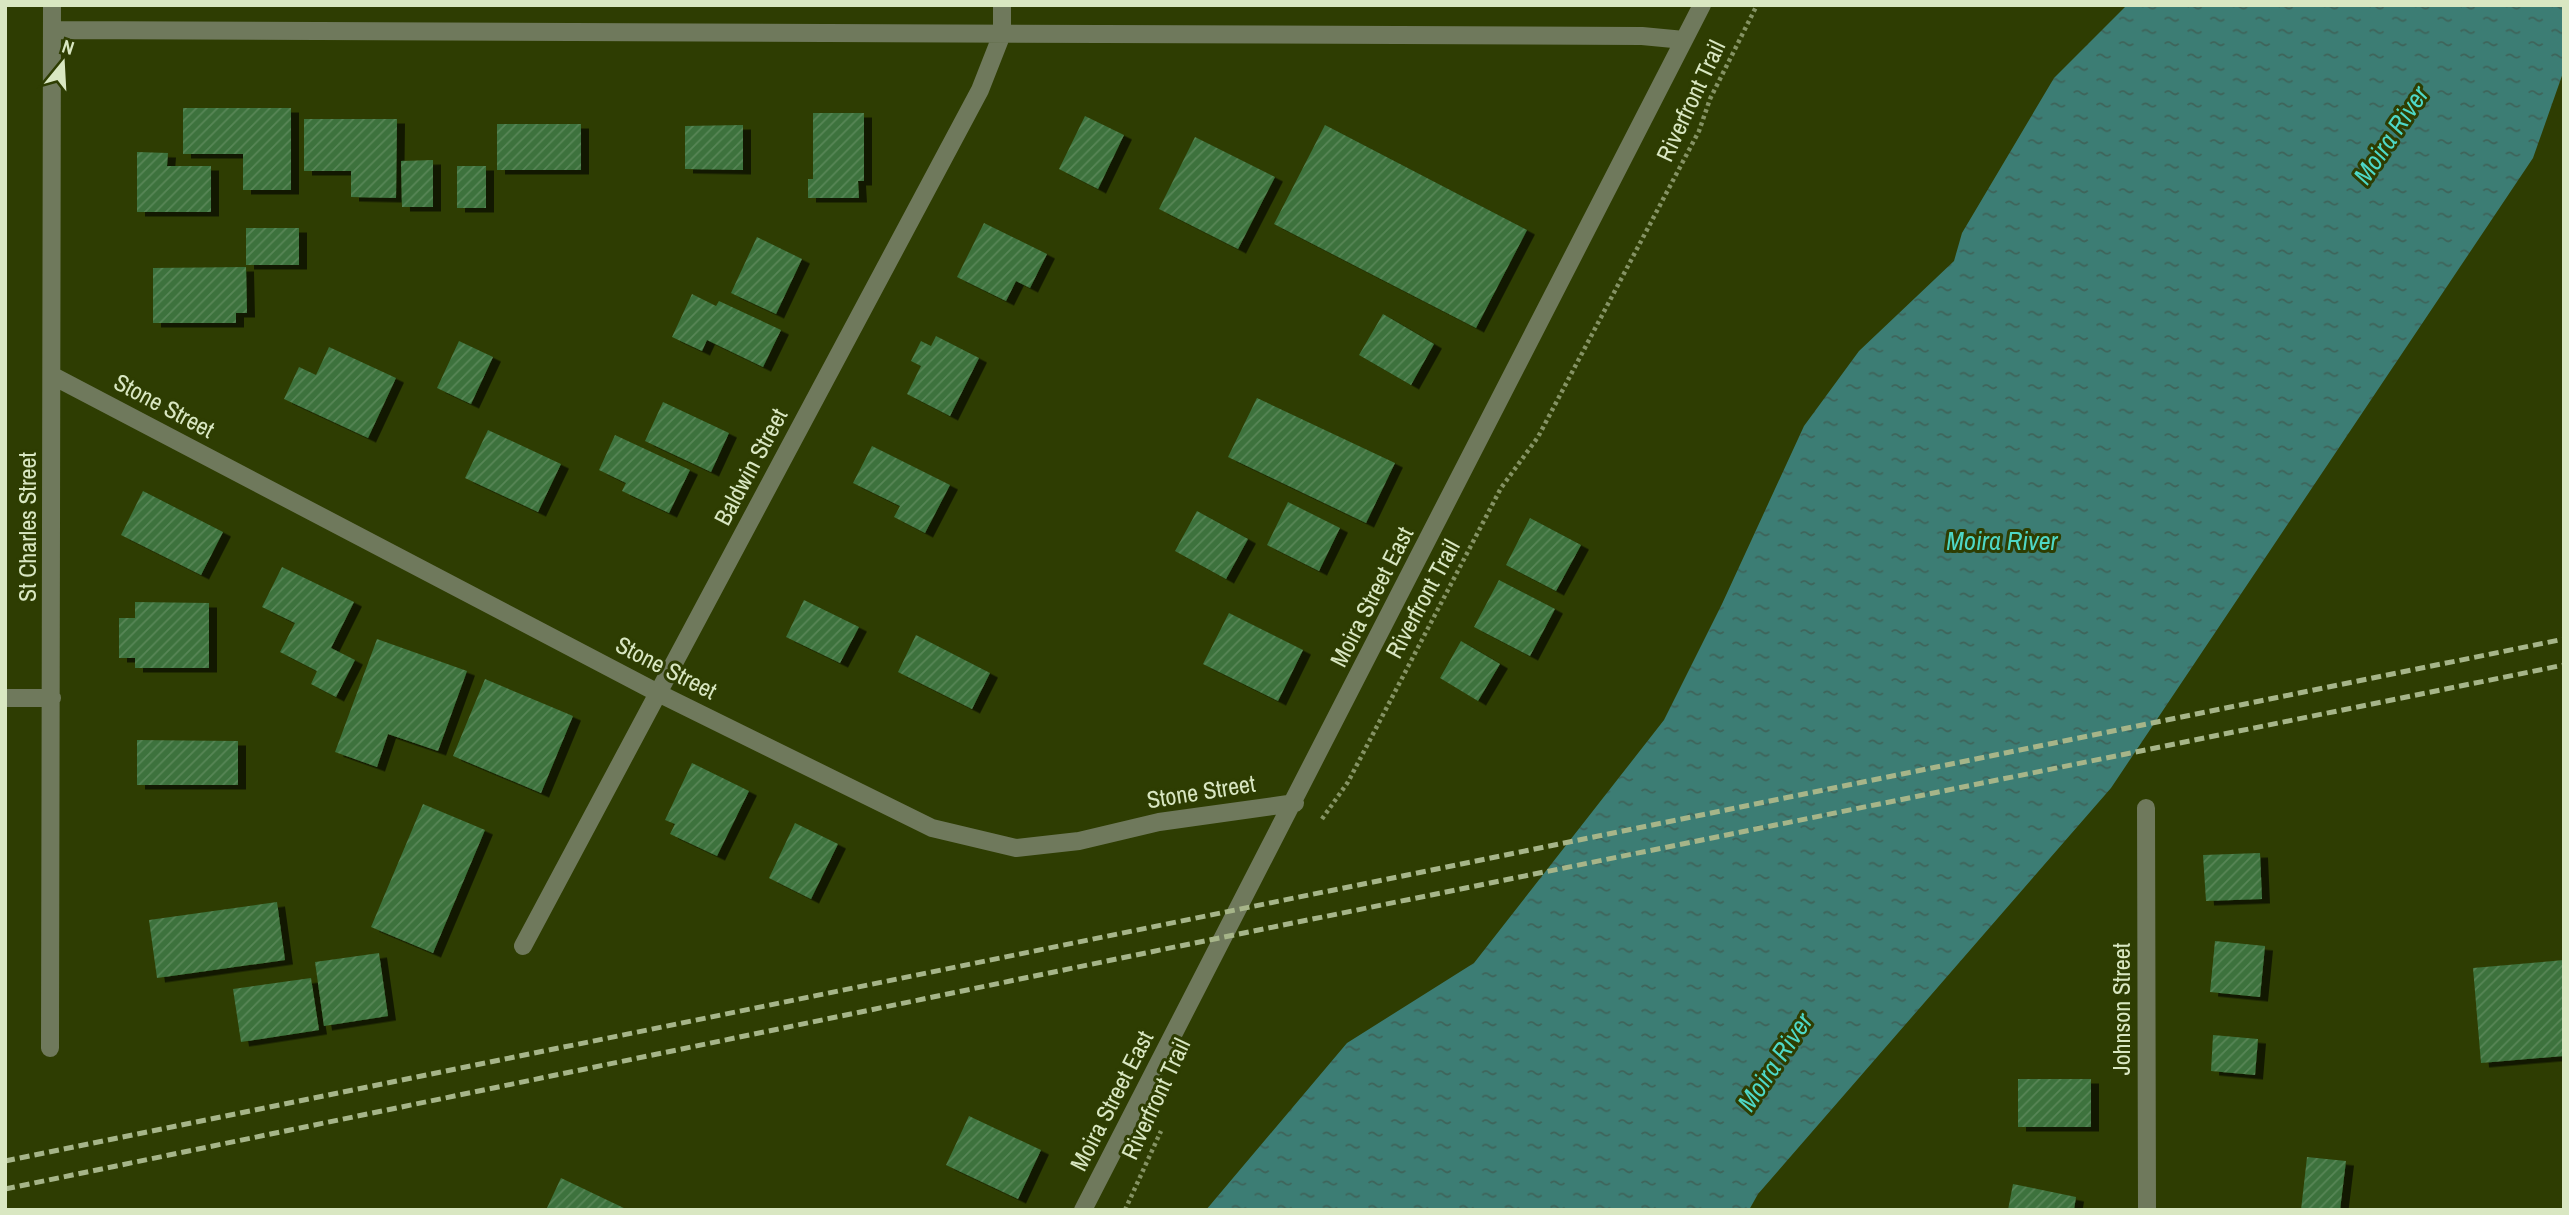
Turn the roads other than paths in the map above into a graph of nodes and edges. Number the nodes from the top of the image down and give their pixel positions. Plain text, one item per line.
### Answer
1 (52, 5) edge
2 (1002, 5) edge
3 (1702, 5) edge
4 (52, 30) junction
5 (1002, 34) junction
6 (1684, 40) junction
7 (53, 376) junction
8 (658, 693) junction
9 (5, 698) edge
10 (52, 698) junction
11 (1295, 803) junction
12 (2146, 808) dead end
13 (523, 946) dead end
14 (50, 1048) dead end
15 (1083, 1210) edge
16 (2147, 1210) edge

1 - 4 street, St Charles Street
2 - 5 street, Baldwin Street
3 - 6 street, Moira Street East
4 - 5 street
4 - 7 street, St Charles Street
5 - 6 street
5 - 8 street, Baldwin Street
6 - 11 street, Moira Street East
7 - 8 street, Stone Street
7 - 10 street, St Charles Street
8 - 11 street, Stone Street
8 - 13 street, Baldwin Street
9 - 10 street
10 - 14 street, St Charles Street
11 - 15 street, Moira Street East
12 - 16 street, Johnson Street

